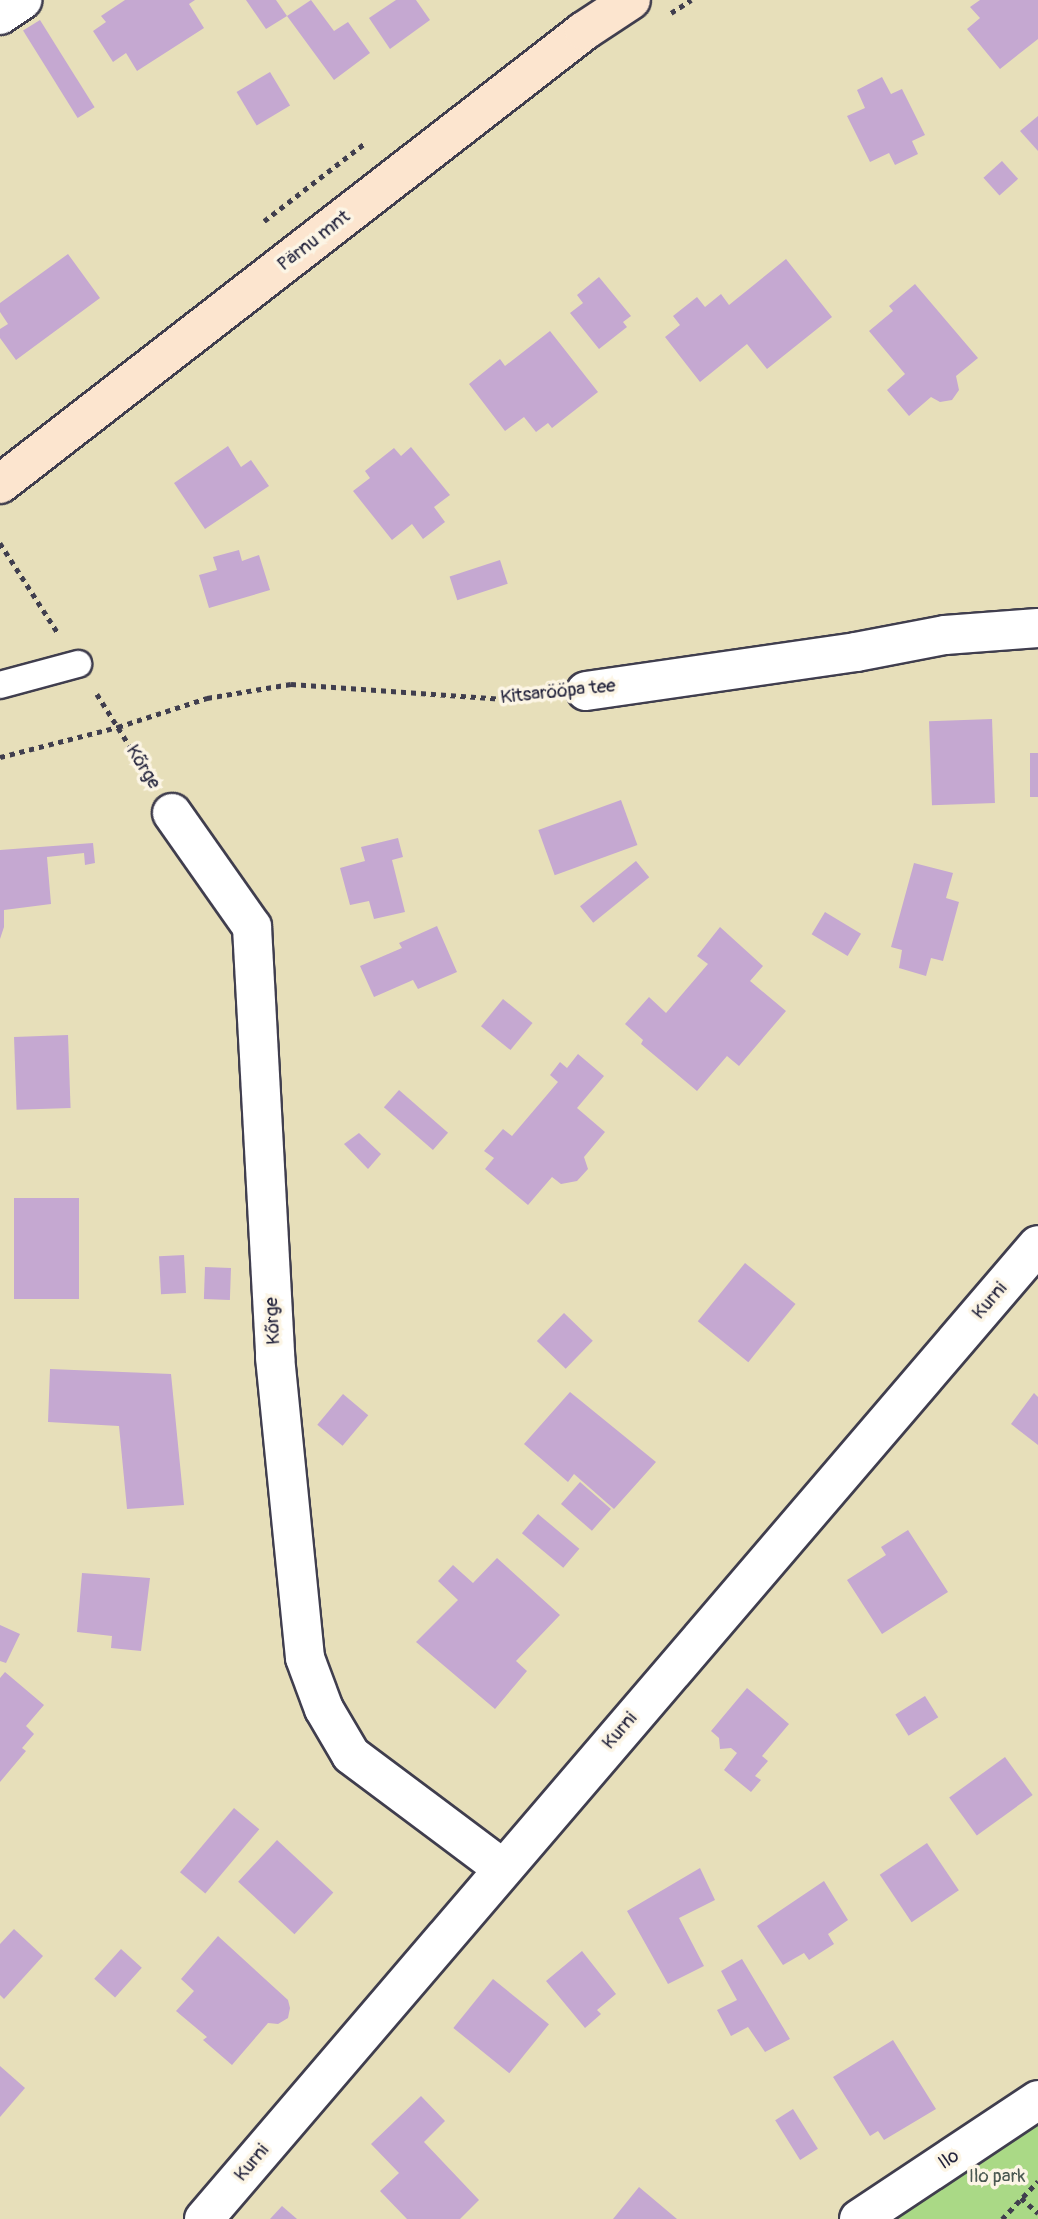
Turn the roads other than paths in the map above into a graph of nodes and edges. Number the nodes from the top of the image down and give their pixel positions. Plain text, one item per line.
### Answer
1 (22, 0) edge
2 (631, 0) edge
3 (0, 15) edge
4 (0, 484) edge
5 (1038, 628) edge
6 (78, 664) dead end
7 (0, 685) edge
8 (586, 691) road end
9 (172, 813) road end
10 (1038, 1245) edge
11 (502, 1868) junction
12 (1038, 2101) edge
13 (204, 2219) edge
14 (859, 2219) edge

1 - 3 street
2 - 4 main road, Pärnu mnt
5 - 8 street, Kitsarööpa tee
6 - 7 lane
9 - 11 street, Kõrge
10 - 11 street, Kurni
11 - 13 street, Kurni
12 - 14 street, Ilo

